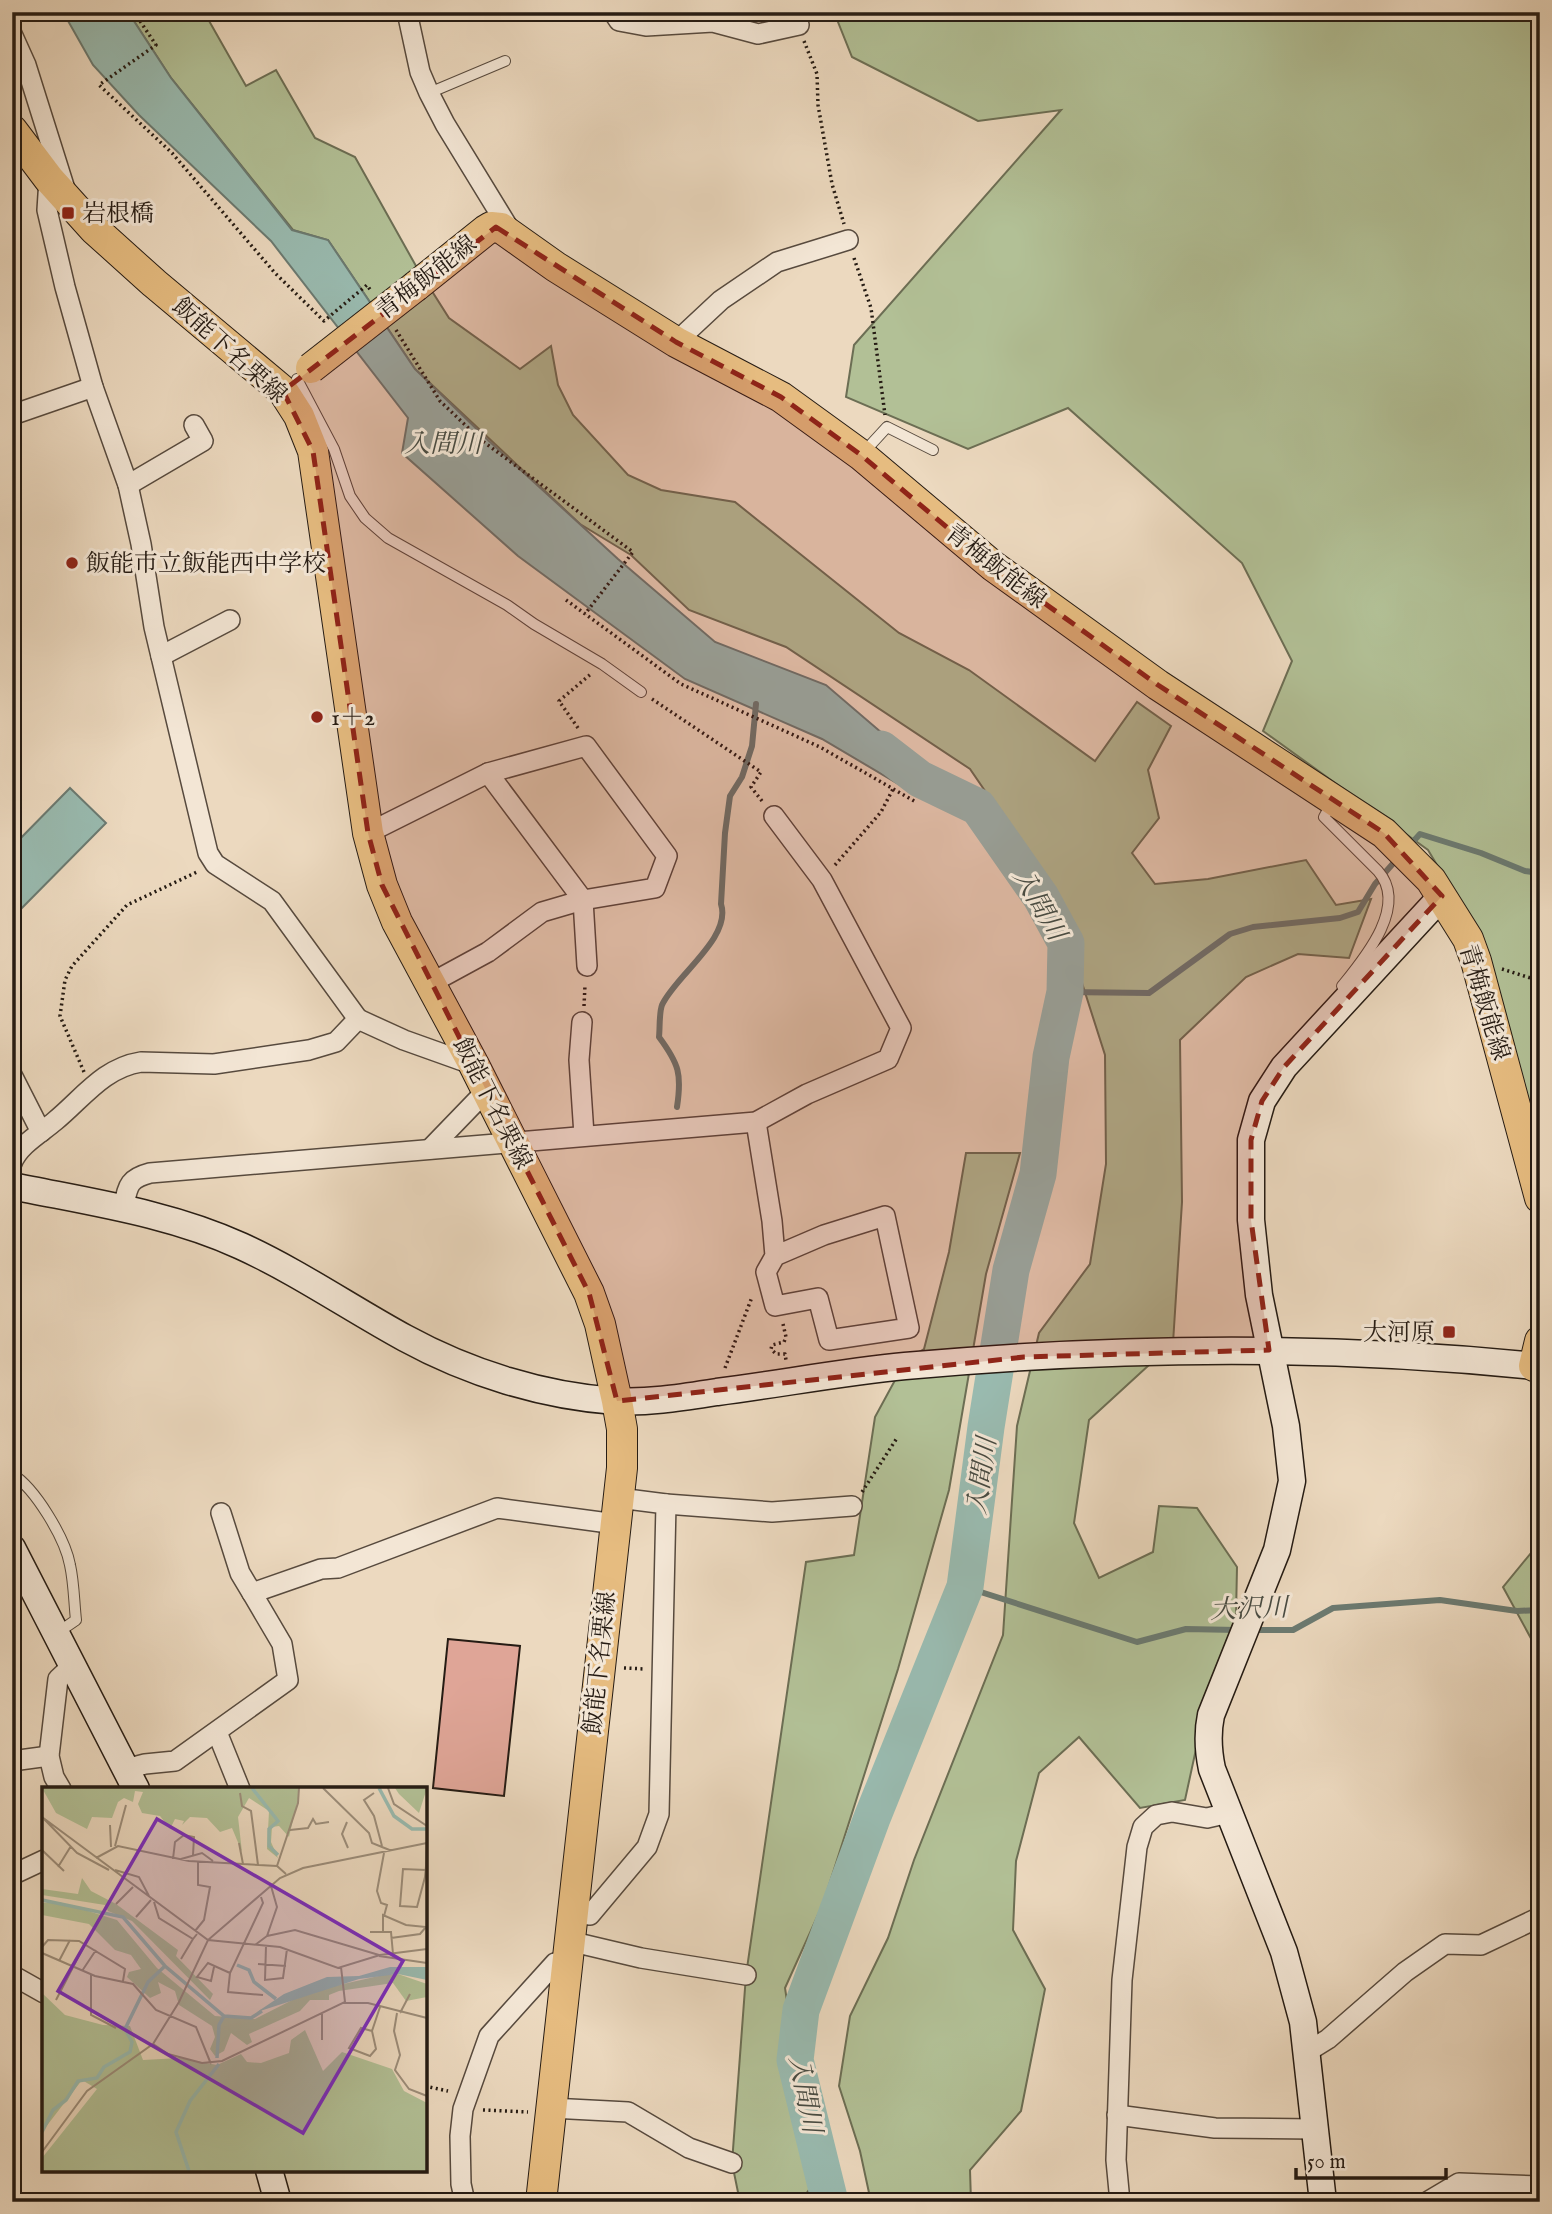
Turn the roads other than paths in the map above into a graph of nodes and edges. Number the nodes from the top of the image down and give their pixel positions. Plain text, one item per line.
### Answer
1 (407, 12) edge
2 (613, 12) edge
3 (795, 12) edge
4 (12, 34) edge
5 (505, 61) dead end
6 (429, 93) junction
7 (12, 130) edge
8 (59, 190) junction
9 (513, 236) junction
10 (848, 240) dead end
11 (676, 342) junction
12 (297, 380) junction
13 (93, 387) junction
14 (12, 415) edge
15 (194, 425) dead end
16 (933, 450) dead end
17 (861, 455) junction
18 (128, 485) junction
19 (230, 620) dead end
20 (161, 656) junction
21 (641, 692) road end
22 (488, 773) junction
23 (1334, 799) junction
24 (774, 817) road end
25 (368, 833) junction
26 (1442, 897) junction
27 (583, 900) junction
28 (587, 966) road end
29 (431, 982) junction
30 (1336, 993) dead end
31 (358, 1019) junction
32 (582, 1022) road end
33 (12, 1075) edge
34 (481, 1077) junction
35 (756, 1122) junction
36 (41, 1132) junction
37 (584, 1135) junction
38 (514, 1143) junction
39 (430, 1149) junction
40 (12, 1163) edge
41 (12, 1186) edge
42 (1540, 1198) edge
43 (123, 1209) junction
44 (771, 1264) junction
45 (1269, 1350) junction
46 (1538, 1359) edge
47 (617, 1401) junction
48 (12, 1474) edge
49 (666, 1504) junction
50 (852, 1506) road end
51 (617, 1511) junction
52 (220, 1513) dead end
53 (12, 1548) edge
54 (252, 1592) junction
55 (56, 1634) junction
56 (72, 1665) junction
57 (217, 1731) junction
58 (49, 1756) junction
59 (12, 1761) edge
60 (131, 1779) edge
61 (60, 1787) edge
62 (239, 1787) edge
63 (1229, 1813) junction
64 (42, 1861) edge
65 (12, 1875) edge
66 (1540, 1917) edge
67 (570, 1940) junction
68 (12, 1975) edge
69 (746, 1975) dead end
70 (42, 1992) edge
71 (1307, 2052) junction
72 (551, 2111) junction
73 (1117, 2115) junction
74 (1314, 2129) junction
75 (732, 2163) dead end
76 (270, 2172) edge
77 (1540, 2186) edge
78 (278, 2202) edge
79 (465, 2202) edge
80 (541, 2202) edge
81 (1120, 2202) edge
82 (1323, 2202) edge
83 (1427, 2202) edge

1 - 6 street
2 - 3 street
4 - 8 street
5 - 6 lane
6 - 9 street
7 - 8 main road, 飯能下名栗線
8 - 12 main road, 飯能下名栗線
8 - 13 street
9 - 11 main road, 青梅飯能線
9 - 12 main road, 青梅飯能線, bridge
10 - 11 street
11 - 17 main road, 青梅飯能線
12 - 21 lane
12 - 25 main road, 飯能下名栗線
13 - 14 street
13 - 18 street
15 - 18 street
16 - 17 lane
17 - 23 main road, 青梅飯能線
18 - 20 street
19 - 20 street
20 - 31 street
22 - 25 street
22 - 27 street
22 - 27 street
23 - 26 main road, 青梅飯能線
23 - 30 lane
24 - 35 street
25 - 29 main road, 飯能下名栗線
26 - 42 main road, 青梅飯能線
26 - 45 street
27 - 28 street
27 - 29 street
29 - 34 main road, 飯能下名栗線
31 - 34 street
31 - 36 street
32 - 37 street
33 - 36 street
34 - 38 main road, 飯能下名栗線
34 - 39 street
35 - 37 street
35 - 44 street
36 - 40 street
37 - 38 street
38 - 39 street
38 - 47 main road, 飯能下名栗線
39 - 43 street
41 - 43 street
43 - 47 street
44 - 44 street
45 - 46 street
45 - 47 street
45 - 63 street
47 - 51 main road, 飯能下名栗線
48 - 55 lane
49 - 50 street
49 - 51 street
49 - 67 street
51 - 54 street
51 - 67 main road, 飯能下名栗線
52 - 54 street
53 - 55 street
54 - 57 street
55 - 56 street
56 - 58 street
56 - 60 street
57 - 60 street
57 - 62 street
58 - 59 street
58 - 61 street
63 - 71 street
63 - 73 street
64 - 65 street
66 - 71 street
67 - 69 street
67 - 72 main road, 飯能下名栗線
67 - 79 street
68 - 70 street
71 - 74 street
72 - 75 street
72 - 80 main road, 飯能下名栗線
73 - 74 street
73 - 81 street
74 - 82 street
76 - 78 street
77 - 83 street

